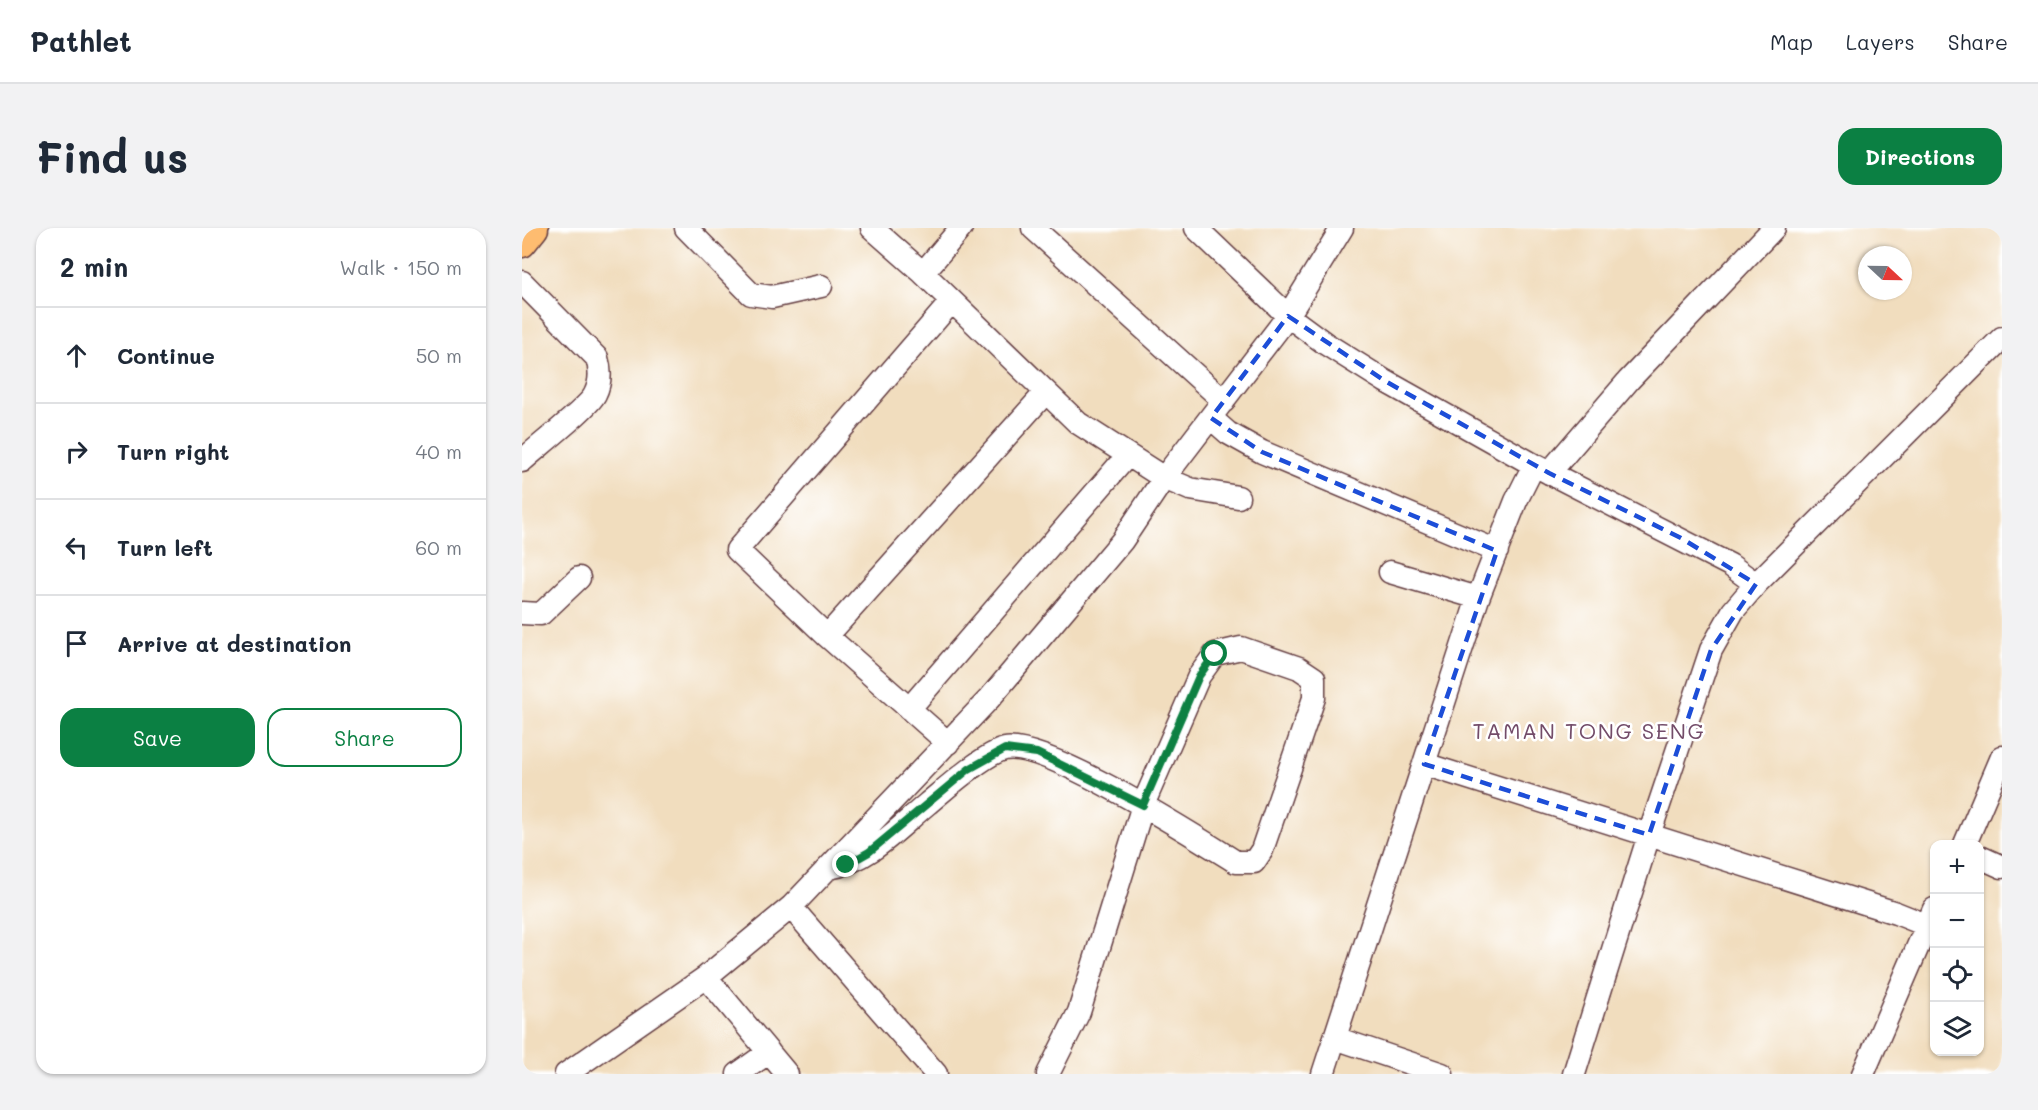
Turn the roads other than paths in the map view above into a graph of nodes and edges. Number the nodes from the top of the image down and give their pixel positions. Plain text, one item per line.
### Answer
1 (534, 228) edge
2 (686, 228) edge
3 (872, 228) edge
4 (961, 228) edge
5 (1033, 228) edge
6 (1196, 228) edge
7 (1342, 228) edge
8 (1774, 228) edge
9 (522, 243) edge
10 (922, 273) junction
11 (522, 282) edge
12 (821, 286) dead end
13 (952, 301) junction
14 (1288, 316) junction
15 (2002, 338) edge
16 (1046, 392) junction
17 (1217, 410) junction
18 (1127, 456) junction
19 (522, 460) edge
20 (1542, 469) junction
21 (1164, 478) junction
22 (1238, 498) dead end
23 (1497, 551) junction
24 (1390, 572) dead end
25 (579, 578) dead end
26 (1756, 584) junction
27 (1478, 598) junction
28 (522, 613) edge
29 (827, 636) junction
30 (909, 709) junction
31 (948, 743) junction
32 (2002, 757) edge
33 (1424, 765) junction
34 (1143, 805) junction
35 (1649, 835) junction
36 (1967, 840) edge
37 (1984, 859) edge
38 (2002, 867) edge
39 (830, 868) junction
40 (791, 907) junction
41 (1930, 917) edge
42 (706, 977) junction
43 (1335, 1038) junction
44 (769, 1052) junction
45 (566, 1074) edge
46 (738, 1074) edge
47 (788, 1074) edge
48 (936, 1074) edge
49 (1048, 1074) edge
50 (1323, 1074) edge
51 (1442, 1074) edge
52 (1574, 1074) edge
53 (1863, 1074) edge

1 - 9 main road
2 - 12 street
3 - 10 street
4 - 10 street
5 - 17 street
6 - 14 street
7 - 14 street
8 - 20 street
10 - 13 street
11 - 19 street
13 - 16 street
13 - 29 street
14 - 17 street
14 - 20 street
15 - 26 street
16 - 18 street
16 - 29 street
17 - 21 street
17 - 23 street
18 - 21 street
18 - 30 street
20 - 23 street
20 - 26 street
21 - 22 street
21 - 31 street
23 - 27 street
24 - 27 street
25 - 28 street
26 - 35 street
27 - 33 street
29 - 30 street
30 - 31 street
31 - 39 street
32 - 36 street
33 - 35 street
33 - 43 street
34 - 34 street
34 - 39 street
34 - 49 street
35 - 41 street
35 - 52 street
37 - 38 street
39 - 40 street
40 - 42 street
40 - 48 street
41 - 53 street
42 - 44 street
42 - 45 street
43 - 50 street
43 - 51 street
44 - 46 street
44 - 47 street

